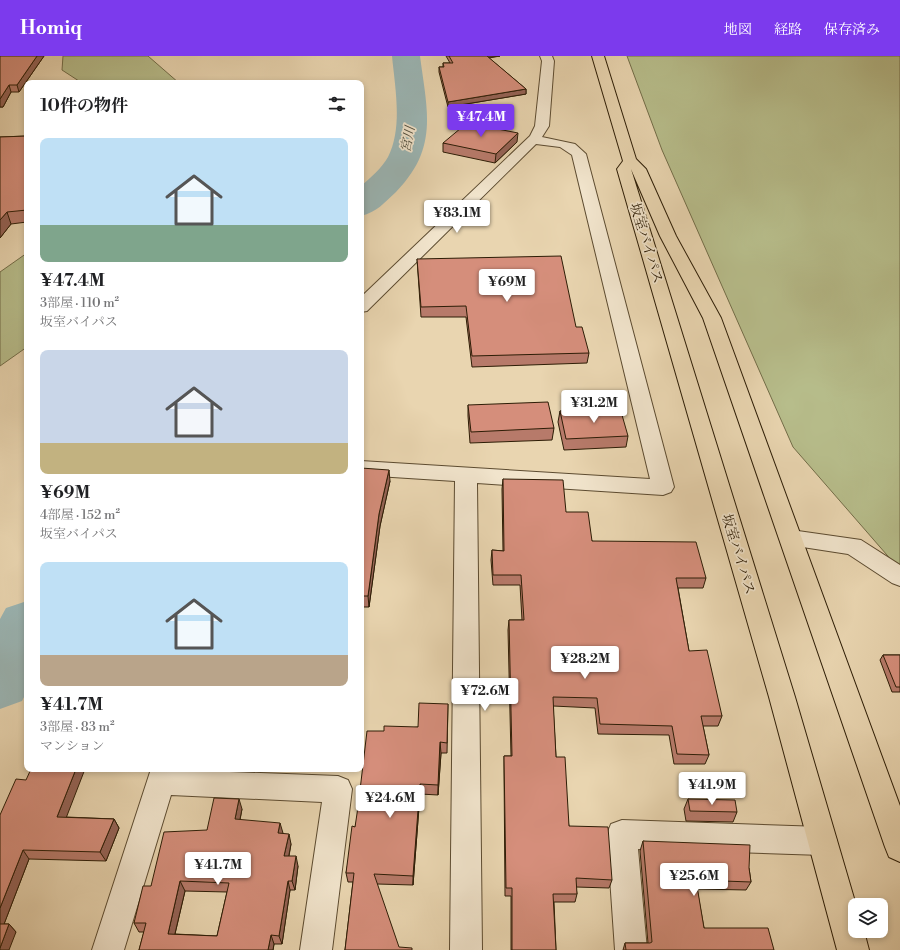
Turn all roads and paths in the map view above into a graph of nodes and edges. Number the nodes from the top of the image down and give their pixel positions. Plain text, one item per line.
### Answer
1 (546, 56) edge
2 (598, 56) edge
3 (534, 140) junction
4 (630, 161) junction
5 (364, 304) edge
6 (364, 468) edge
7 (466, 475) junction
8 (791, 538) junction
9 (900, 577) edge
10 (163, 775) edge
11 (822, 841) junction
12 (900, 847) edge
13 (108, 950) edge
14 (316, 950) edge
15 (466, 950) edge
16 (631, 950) edge
17 (852, 950) edge

1 - 3 street
2 - 4 highway, 坂室バイパス
3 - 5 street
3 - 7 street
4 - 8 highway, 坂室バイパス
4 - 11 highway, 坂室バイパス
6 - 7 street
7 - 15 street
8 - 9 street
8 - 12 highway, 坂室バイパス
10 - 13 street
10 - 14 street
11 - 16 street
11 - 17 highway, 坂室バイパス

